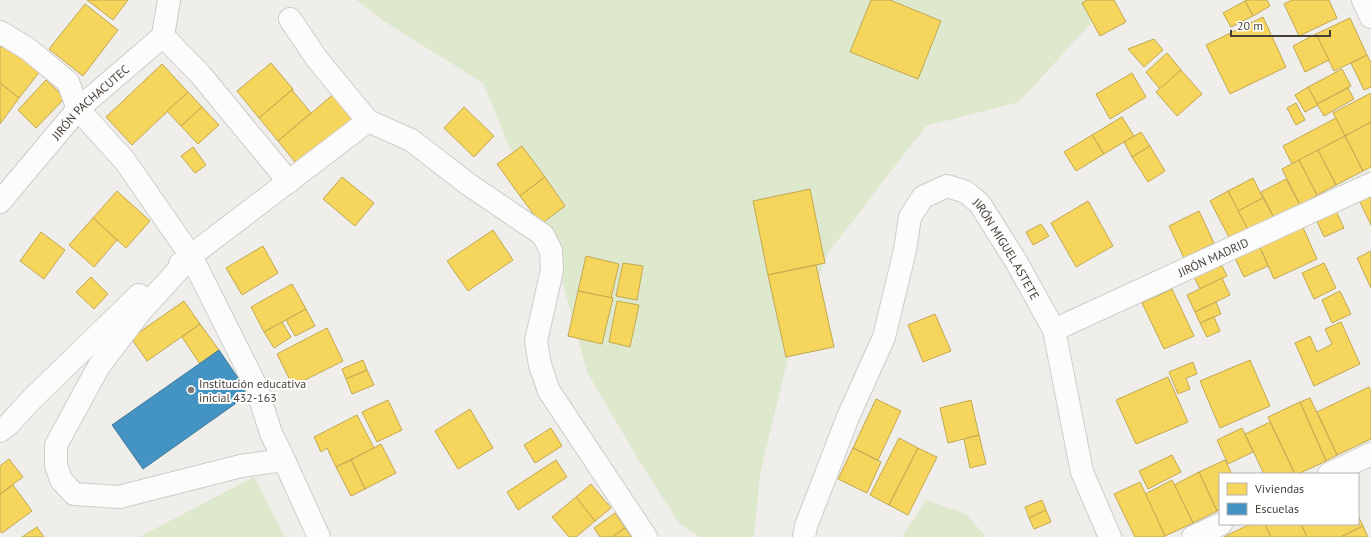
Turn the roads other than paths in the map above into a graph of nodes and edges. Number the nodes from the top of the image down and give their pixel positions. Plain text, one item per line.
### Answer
1 (169, 0) edge
2 (1363, 0) edge
3 (1371, 17) edge
4 (290, 19) dead end
5 (0, 32) edge
6 (163, 36) junction
7 (78, 109) junction
8 (368, 121) junction
9 (289, 182) junction
10 (1371, 184) edge
11 (0, 202) edge
12 (191, 256) junction
13 (1054, 330) junction
14 (0, 431) edge
15 (1371, 454) edge
16 (284, 460) junction
17 (1330, 473) edge
18 (1219, 525) edge
19 (319, 537) edge
20 (646, 537) edge
21 (804, 537) edge
22 (1110, 537) edge
23 (1193, 537) edge

1 - 6 street
2 - 3 street
4 - 8 street
5 - 7 street
6 - 7 street, JIRÓN PACHACUTEC
6 - 9 street
7 - 11 street, JIRÓN PACHACUTEC
7 - 12 street
8 - 9 street
8 - 20 street
9 - 12 street
10 - 13 street, JIRÓN MADRID
12 - 14 street
12 - 16 street
12 - 16 street
13 - 21 street, JIRÓN MIGUEL ASTETE
13 - 22 street, JIRÓN MIGUEL ASTETE
15 - 17 street
16 - 19 street
18 - 23 street

